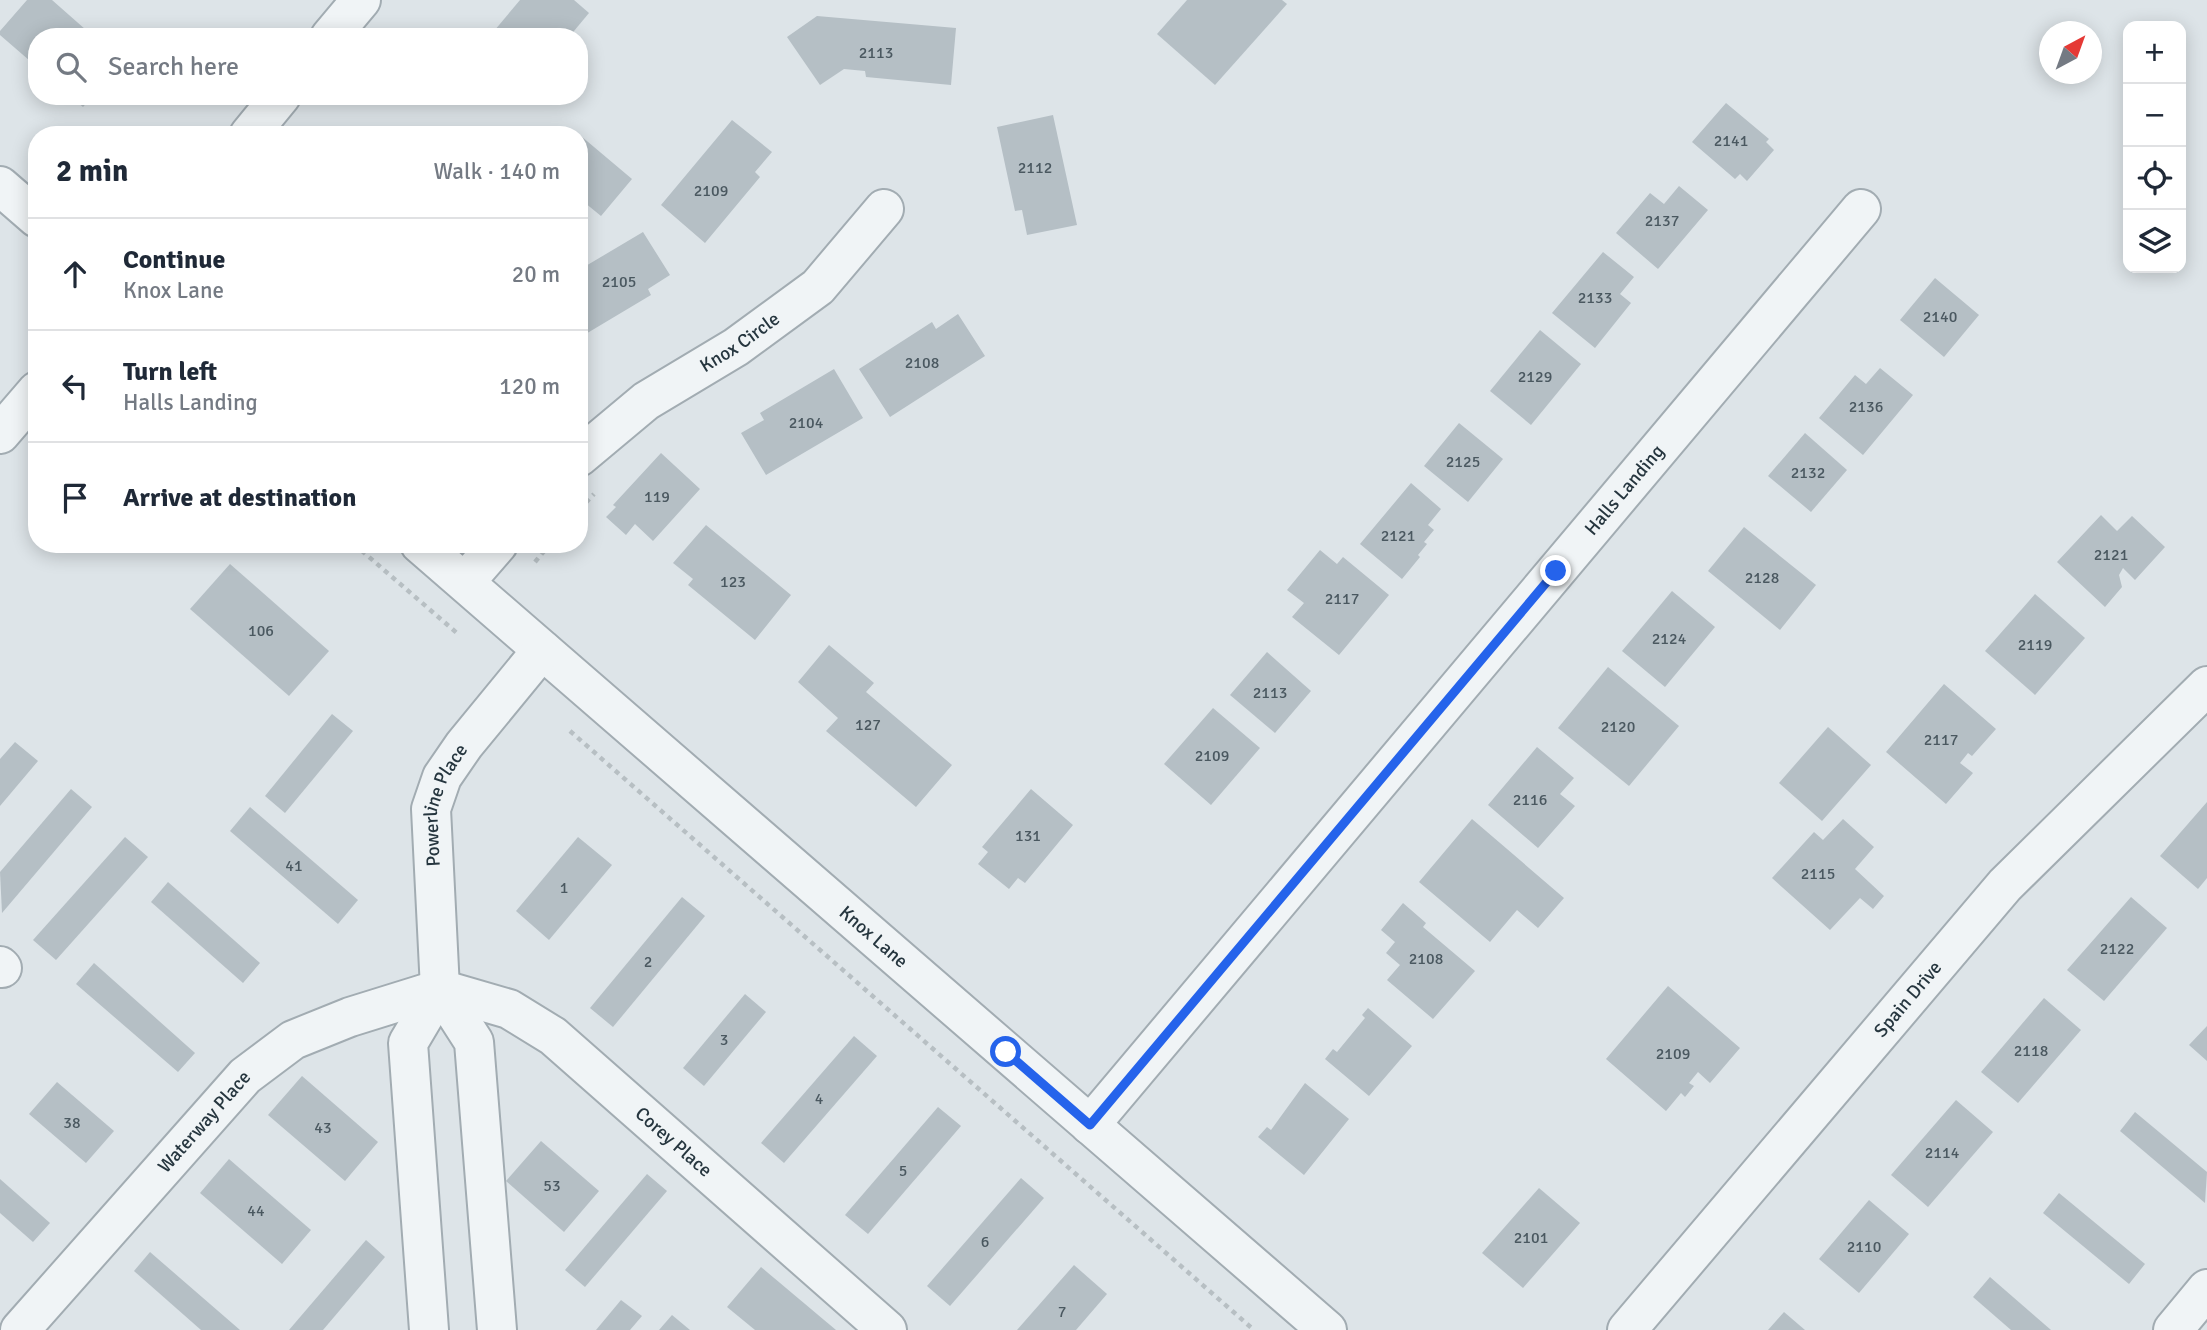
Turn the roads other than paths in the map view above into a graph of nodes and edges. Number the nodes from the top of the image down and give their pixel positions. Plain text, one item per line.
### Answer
1 (354, 2) edge
2 (336, 28) edge
3 (274, 105) edge
4 (256, 126) edge
5 (884, 209) dead end
6 (1861, 209) dead end
7 (28, 401) edge
8 (0, 434) edge
9 (588, 449) edge
10 (430, 553) edge
11 (490, 553) edge
12 (465, 582) junction
13 (541, 650) junction
14 (2207, 686) edge
15 (440, 989) junction
16 (1090, 1125) junction
17 (2207, 1289) edge
18 (20, 1330) edge
19 (429, 1330) edge
20 (497, 1330) edge
21 (887, 1330) edge
22 (1327, 1330) edge
23 (1627, 1330) edge
24 (2173, 1330) edge

1 - 2 street
3 - 4 street
5 - 9 street, Knox Circle
6 - 16 street, Halls Landing
7 - 8 street
10 - 12 street, Knox Lane
11 - 12 street
12 - 13 street, Knox Lane
13 - 15 street, Powerline Place
13 - 16 street, Knox Lane
14 - 23 street, Spain Drive
15 - 18 street, Waterway Place
15 - 19 street
15 - 20 street, Powerline Place
15 - 21 street, Corey Place
16 - 22 street, Knox Lane
17 - 24 street

